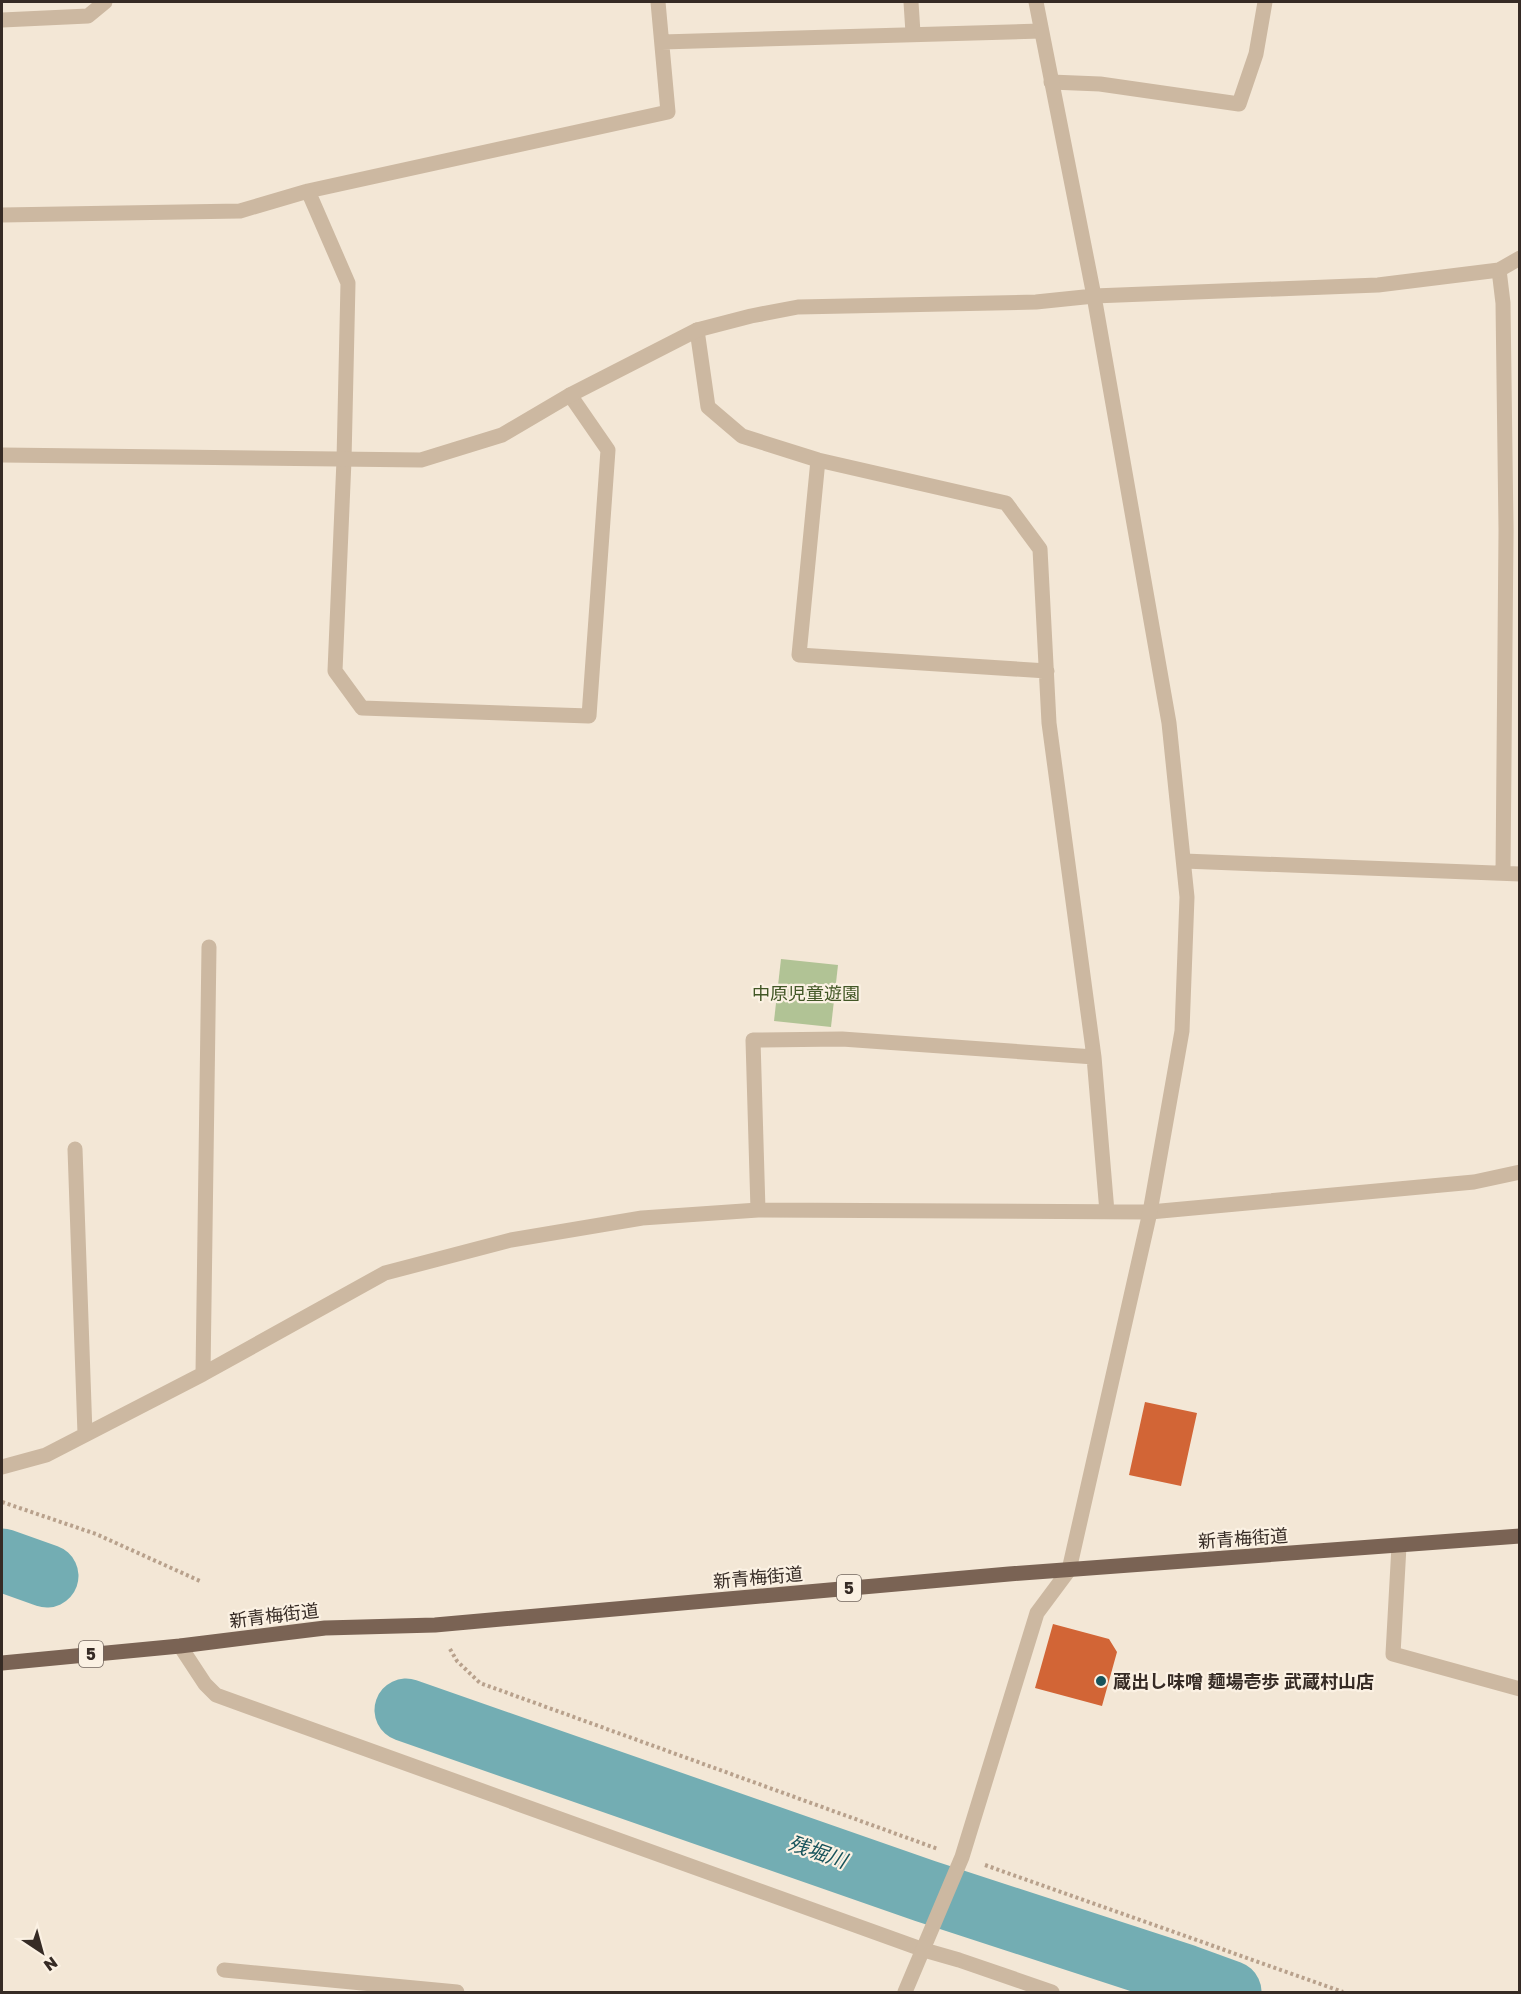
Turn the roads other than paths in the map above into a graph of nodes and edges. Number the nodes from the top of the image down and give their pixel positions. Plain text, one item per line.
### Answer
1 (105, 2) edge
2 (658, 2) edge
3 (911, 2) edge
4 (1036, 2) edge
5 (1265, 2) edge
6 (2, 20) edge
7 (1041, 31) junction
8 (913, 33) junction
9 (662, 42) junction
10 (1051, 82) junction
11 (308, 191) junction
12 (2, 214) edge
13 (1520, 258) edge
14 (1499, 270) junction
15 (1094, 296) junction
16 (697, 330) junction
17 (570, 395) junction
18 (2, 455) edge
19 (344, 459) junction
20 (818, 460) junction
21 (1513, 530) edge
22 (1047, 671) junction
23 (1184, 861) junction
24 (1503, 873) junction
25 (1520, 874) edge
26 (208, 947) dead end
27 (1094, 1057) junction
28 (75, 1149) dead end
29 (1520, 1172) edge
30 (758, 1210) junction
31 (1107, 1212) junction
32 (1150, 1212) junction
33 (203, 1374) junction
34 (85, 1434) junction
35 (2, 1467) edge
36 (1520, 1536) edge
37 (1399, 1546) junction
38 (1069, 1570) junction
39 (180, 1646) junction
40 (2, 1663) edge
41 (1520, 1689) edge
42 (926, 1946) junction
43 (224, 1971) dead end
44 (457, 1992) edge
45 (905, 1992) edge
46 (1052, 1992) edge

1 - 6 street
2 - 9 street
3 - 8 street
4 - 7 street
5 - 10 street
7 - 8 street
7 - 10 street
8 - 9 street
9 - 11 street
10 - 15 street
11 - 12 street
11 - 19 street
13 - 14 street
14 - 15 street
14 - 21 street
15 - 16 street
15 - 23 street
16 - 17 street
16 - 20 street
17 - 19 street
17 - 19 street
18 - 19 street
20 - 22 street
20 - 22 street
21 - 24 street
22 - 27 street
23 - 24 street
23 - 32 street
24 - 25 street
26 - 33 street
27 - 30 street
27 - 31 street
28 - 34 street
29 - 32 street
30 - 31 street
30 - 33 street
31 - 32 street
32 - 38 street
33 - 34 street
34 - 35 street
36 - 37 main road, 新青梅街道 / 5
37 - 38 main road, 新青梅街道 / 5
37 - 41 street
38 - 39 main road, 新青梅街道 / 5
38 - 42 street
39 - 40 main road, 新青梅街道 / 5
39 - 42 street
42 - 45 street
42 - 46 street
43 - 44 street

